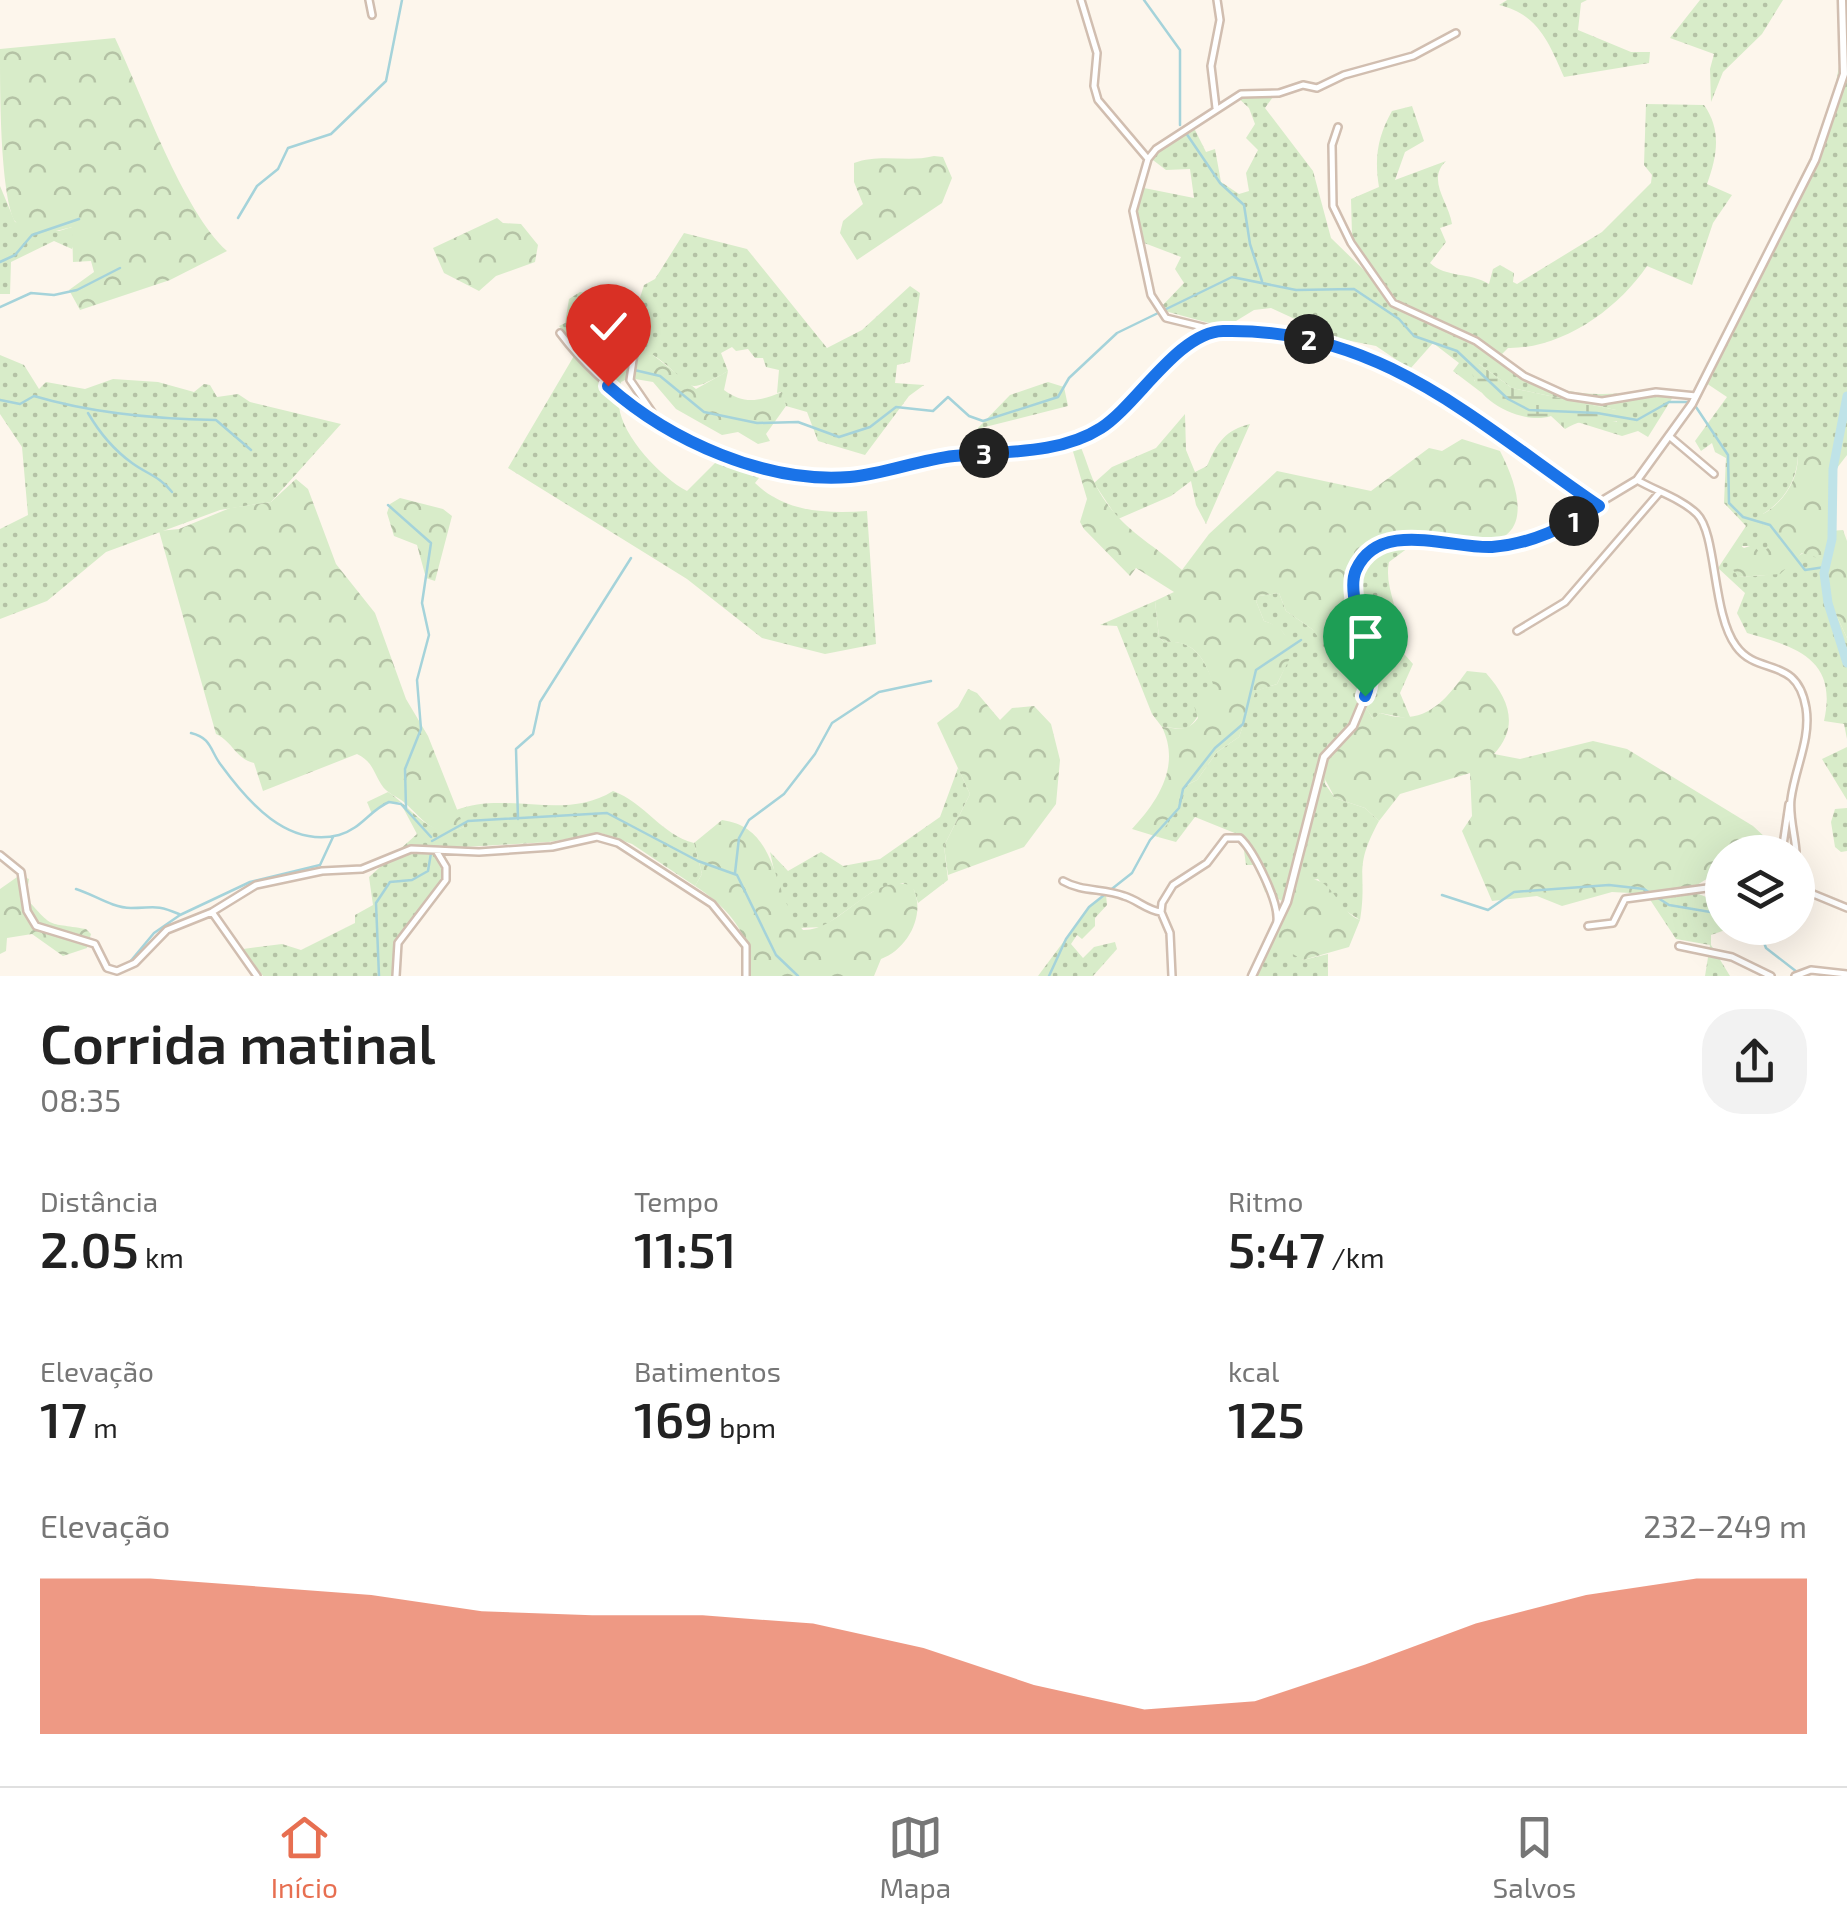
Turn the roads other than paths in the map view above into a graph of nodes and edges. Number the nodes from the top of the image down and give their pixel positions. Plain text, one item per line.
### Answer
1 (369, 0) edge
2 (1081, 0) edge
3 (1218, 0) edge
4 (1842, 0) edge
5 (372, 15) dead end
6 (1456, 33) dead end
7 (1216, 108) junction
8 (1338, 127) dead end
9 (1148, 158) junction
10 (608, 320) dead end
11 (1219, 331) junction
12 (560, 333) dead end
13 (1696, 396) junction
14 (657, 420) junction
15 (1670, 436) junction
16 (1714, 474) dead end
17 (1637, 480) junction
18 (1659, 493) junction
19 (1599, 506) junction
20 (1517, 631) dead end
21 (1791, 796) junction
22 (1783, 835) edge
23 (1794, 835) edge
24 (435, 850) junction
25 (0, 855) edge
26 (1063, 881) dead end
27 (1705, 888) edge
28 (1815, 895) edge
29 (1847, 908) edge
30 (212, 912) junction
31 (1161, 912) junction
32 (1588, 926) dead end
33 (1275, 930) junction
34 (1679, 946) dead end
35 (1847, 974) edge
36 (258, 976) edge
37 (396, 976) edge
38 (746, 976) edge
39 (1172, 976) edge
40 (1252, 976) edge
41 (1771, 976) edge
42 (1796, 976) edge

1 - 5 street
2 - 9 street
3 - 7 street
4 - 13 street
6 - 7 street
7 - 9 street
8 - 13 street
9 - 11 street
10 - 14 street
11 - 14 street
11 - 19 street
12 - 14 street
13 - 15 street
15 - 16 street
15 - 17 street
17 - 18 street
17 - 19 street
18 - 20 street
18 - 21 street
19 - 33 street
21 - 22 street
21 - 23 street
24 - 30 street
24 - 37 street
24 - 38 street
25 - 30 street
26 - 31 street
27 - 32 street
28 - 29 street
30 - 36 street
31 - 33 street
31 - 39 street
33 - 40 street
34 - 41 street
35 - 42 street

